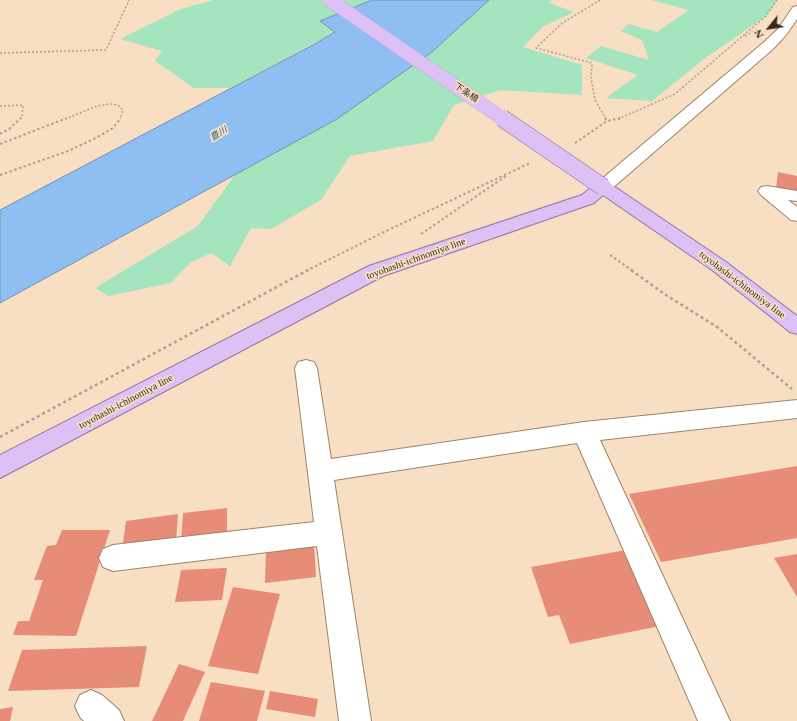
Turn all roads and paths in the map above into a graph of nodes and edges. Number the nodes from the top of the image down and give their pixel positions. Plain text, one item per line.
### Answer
1 (129, 0) edge
2 (330, 0) edge
3 (600, 0) edge
4 (777, 0) edge
5 (797, 10) edge
6 (0, 53) edge
7 (0, 106) edge
8 (607, 121) junction
9 (0, 134) edge
10 (0, 144) edge
11 (572, 144) dead end
12 (531, 163) dead end
13 (517, 170) junction
14 (0, 175) edge
15 (603, 187) junction
16 (797, 196) edge
17 (797, 216) edge
18 (420, 235) dead end
19 (610, 256) dead end
20 (797, 327) edge
21 (306, 368) dead end
22 (797, 393) edge
23 (797, 408) edge
24 (584, 432) junction
25 (0, 437) edge
26 (0, 467) edge
27 (322, 471) junction
28 (329, 532) junction
29 (113, 558) dead end
30 (355, 721) edge
31 (714, 721) edge

1 - 6 path
2 - 15 main road, 下条橋, bridge
3 - 8 path
4 - 8 path
5 - 15 street
7 - 9 path
8 - 11 path
10 - 14 path
12 - 13 path
13 - 18 path
13 - 25 path
15 - 20 main road, toyohashi-ichinomiya line
15 - 26 main road, toyohashi-ichinomiya line
16 - 17 street
19 - 22 path
21 - 27 street
23 - 24 street
24 - 27 street
24 - 31 street
27 - 28 street
28 - 29 street
28 - 30 street

